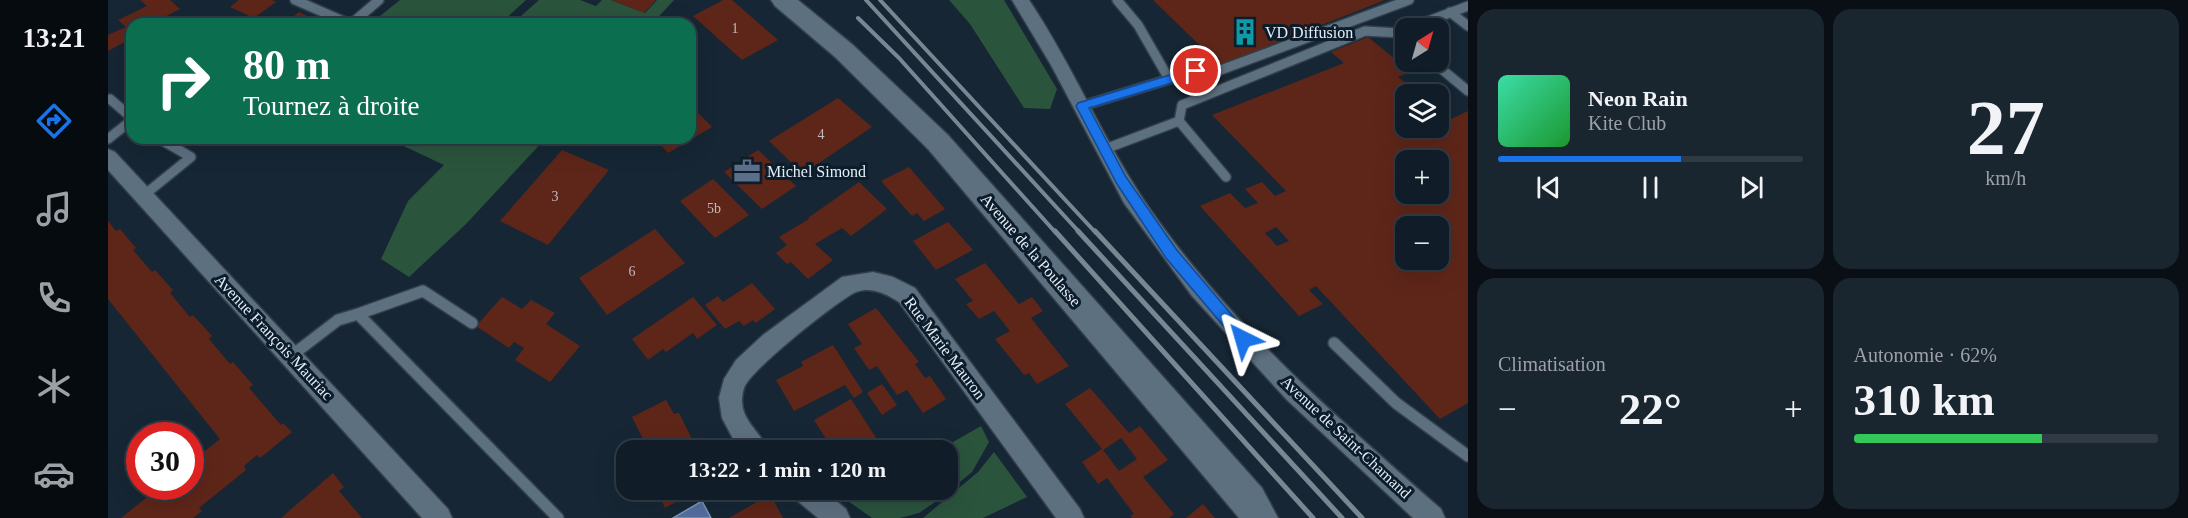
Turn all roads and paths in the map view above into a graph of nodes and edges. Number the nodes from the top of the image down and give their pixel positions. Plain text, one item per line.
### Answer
1 (295, 0) edge
2 (379, 0) edge
3 (783, 0) edge
4 (1020, 0) edge
5 (1117, 0) edge
6 (1409, 0) edge
7 (1468, 6) edge
8 (1450, 12) junction
9 (336, 18) edge
10 (357, 18) edge
11 (1435, 18) edge
12 (1468, 26) edge
13 (1395, 33) edge
14 (1445, 72) edge
15 (1169, 79) junction
16 (1468, 91) edge
17 (110, 99) dead end
18 (1082, 106) junction
19 (126, 114) edge
20 (1179, 121) junction
21 (126, 124) edge
22 (108, 139) edge
23 (168, 144) edge
24 (1105, 149) junction
25 (108, 158) edge
26 (1226, 177) dead end
27 (143, 196) junction
28 (358, 314) junction
29 (472, 323) dead end
30 (1334, 343) dead end
31 (291, 356) junction
32 (745, 440) edge
33 (1468, 456) edge
34 (815, 500) edge
35 (439, 518) edge
36 (558, 518) edge
37 (837, 518) edge
38 (1071, 518) edge
39 (1260, 518) edge
40 (1432, 518) edge

1 - 9 lane
2 - 10 lane
3 - 39 street, Avenue de la Poulasse
4 - 18 street, Avenue de Saint-Chamand
5 - 15 lane
6 - 15 lane
7 - 8 lane
8 - 11 lane
8 - 12 lane
13 - 20 lane
14 - 16 lane
15 - 18 lane
17 - 19 lane
18 - 24 street, Avenue de Saint-Chamand
20 - 24 lane
20 - 26 lane
21 - 22 lane
23 - 27 lane
24 - 40 street, Avenue de Saint-Chamand
25 - 27 street, Avenue François Mauriac
27 - 31 street, Avenue François Mauriac
28 - 29 lane
28 - 31 lane
28 - 36 lane
30 - 33 lane
31 - 35 street, Avenue François Mauriac
32 - 38 street, Rue Marie Mauron
34 - 37 street

